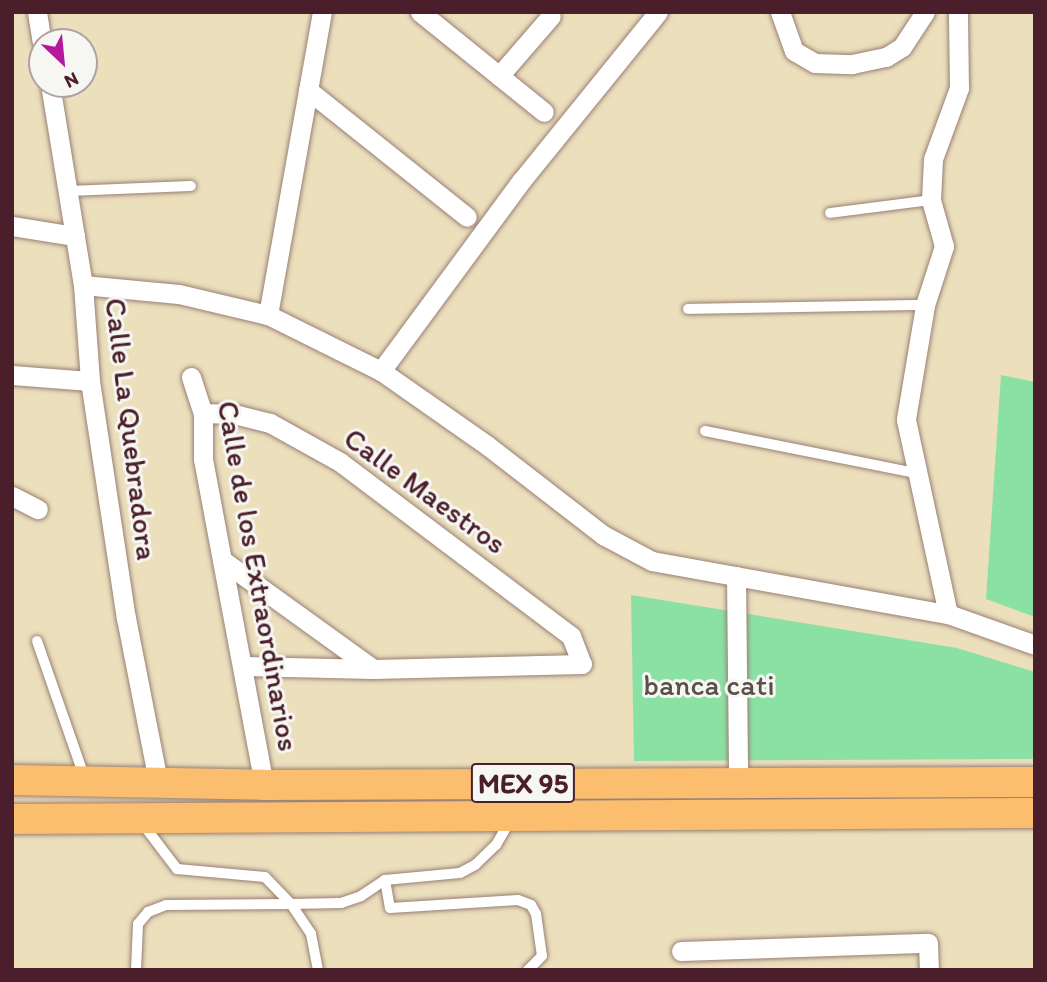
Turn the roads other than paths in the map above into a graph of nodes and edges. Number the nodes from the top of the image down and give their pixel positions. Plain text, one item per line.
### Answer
1 (322, 12) edge
2 (420, 12) edge
3 (658, 12) edge
4 (780, 12) edge
5 (925, 12) edge
6 (958, 12) edge
7 (551, 16) dead end
8 (499, 76) junction
9 (308, 90) junction
10 (52, 98) edge
11 (544, 111) dead end
12 (191, 186) dead end
13 (68, 191) junction
14 (931, 200) junction
15 (830, 213) dead end
16 (467, 217) dead end
17 (12, 226) edge
18 (75, 236) junction
19 (83, 285) junction
20 (925, 305) junction
21 (688, 309) dead end
22 (268, 315) junction
23 (381, 371) junction
24 (12, 375) edge
25 (191, 377) dead end
26 (90, 381) junction
27 (203, 413) junction
28 (705, 431) dead end
29 (915, 473) junction
30 (12, 496) edge
31 (38, 509) dead end
32 (222, 560) junction
33 (736, 576) junction
34 (948, 614) junction
35 (37, 641) dead end
36 (1035, 645) edge
37 (244, 666) junction
38 (373, 669) junction
39 (12, 780) edge
40 (86, 781) junction
41 (158, 781) junction
42 (738, 782) junction
43 (1035, 782) edge
44 (264, 785) junction
45 (1035, 813) edge
46 (12, 819) edge
47 (512, 819) junction
48 (139, 820) junction
49 (385, 880) junction
50 (291, 904) junction
51 (681, 951) dead end
52 (136, 970) edge
53 (318, 970) edge
54 (528, 970) edge
55 (929, 970) edge

1 - 9 street
2 - 8 street
3 - 23 street
4 - 5 street
6 - 14 street
7 - 8 street
8 - 11 street
9 - 16 street
9 - 22 street
10 - 13 street, Calle La Quebradora
12 - 13 lane
13 - 18 street, Calle La Quebradora
14 - 15 lane
14 - 20 street
17 - 18 street
18 - 19 street, Calle La Quebradora
19 - 22 street
19 - 26 street, Calle La Quebradora
20 - 21 lane
20 - 29 street
22 - 23 street
23 - 33 street
24 - 26 street
25 - 27 street, Calle de los Extraordinarios
26 - 41 street, Calle La Quebradora
27 - 32 street, Calle de los Extraordinarios
27 - 38 street, Calle Maestros
28 - 29 lane
29 - 34 street
30 - 31 street
32 - 37 street, Calle de los Extraordinarios
32 - 38 street
33 - 34 street
33 - 42 street
34 - 36 street
35 - 40 lane
37 - 38 street
37 - 44 street, Calle de los Extraordinarios
39 - 40 main road, MEX 95
40 - 41 main road, MEX 95
41 - 44 main road, MEX 95
42 - 43 main road, MEX 95
42 - 44 main road, MEX 95
45 - 47 main road, MEX 95
46 - 48 main road, MEX 95
47 - 48 main road, MEX 95
47 - 49 lane
48 - 50 lane
49 - 50 lane
49 - 54 lane
50 - 52 lane
50 - 53 lane
51 - 55 street

